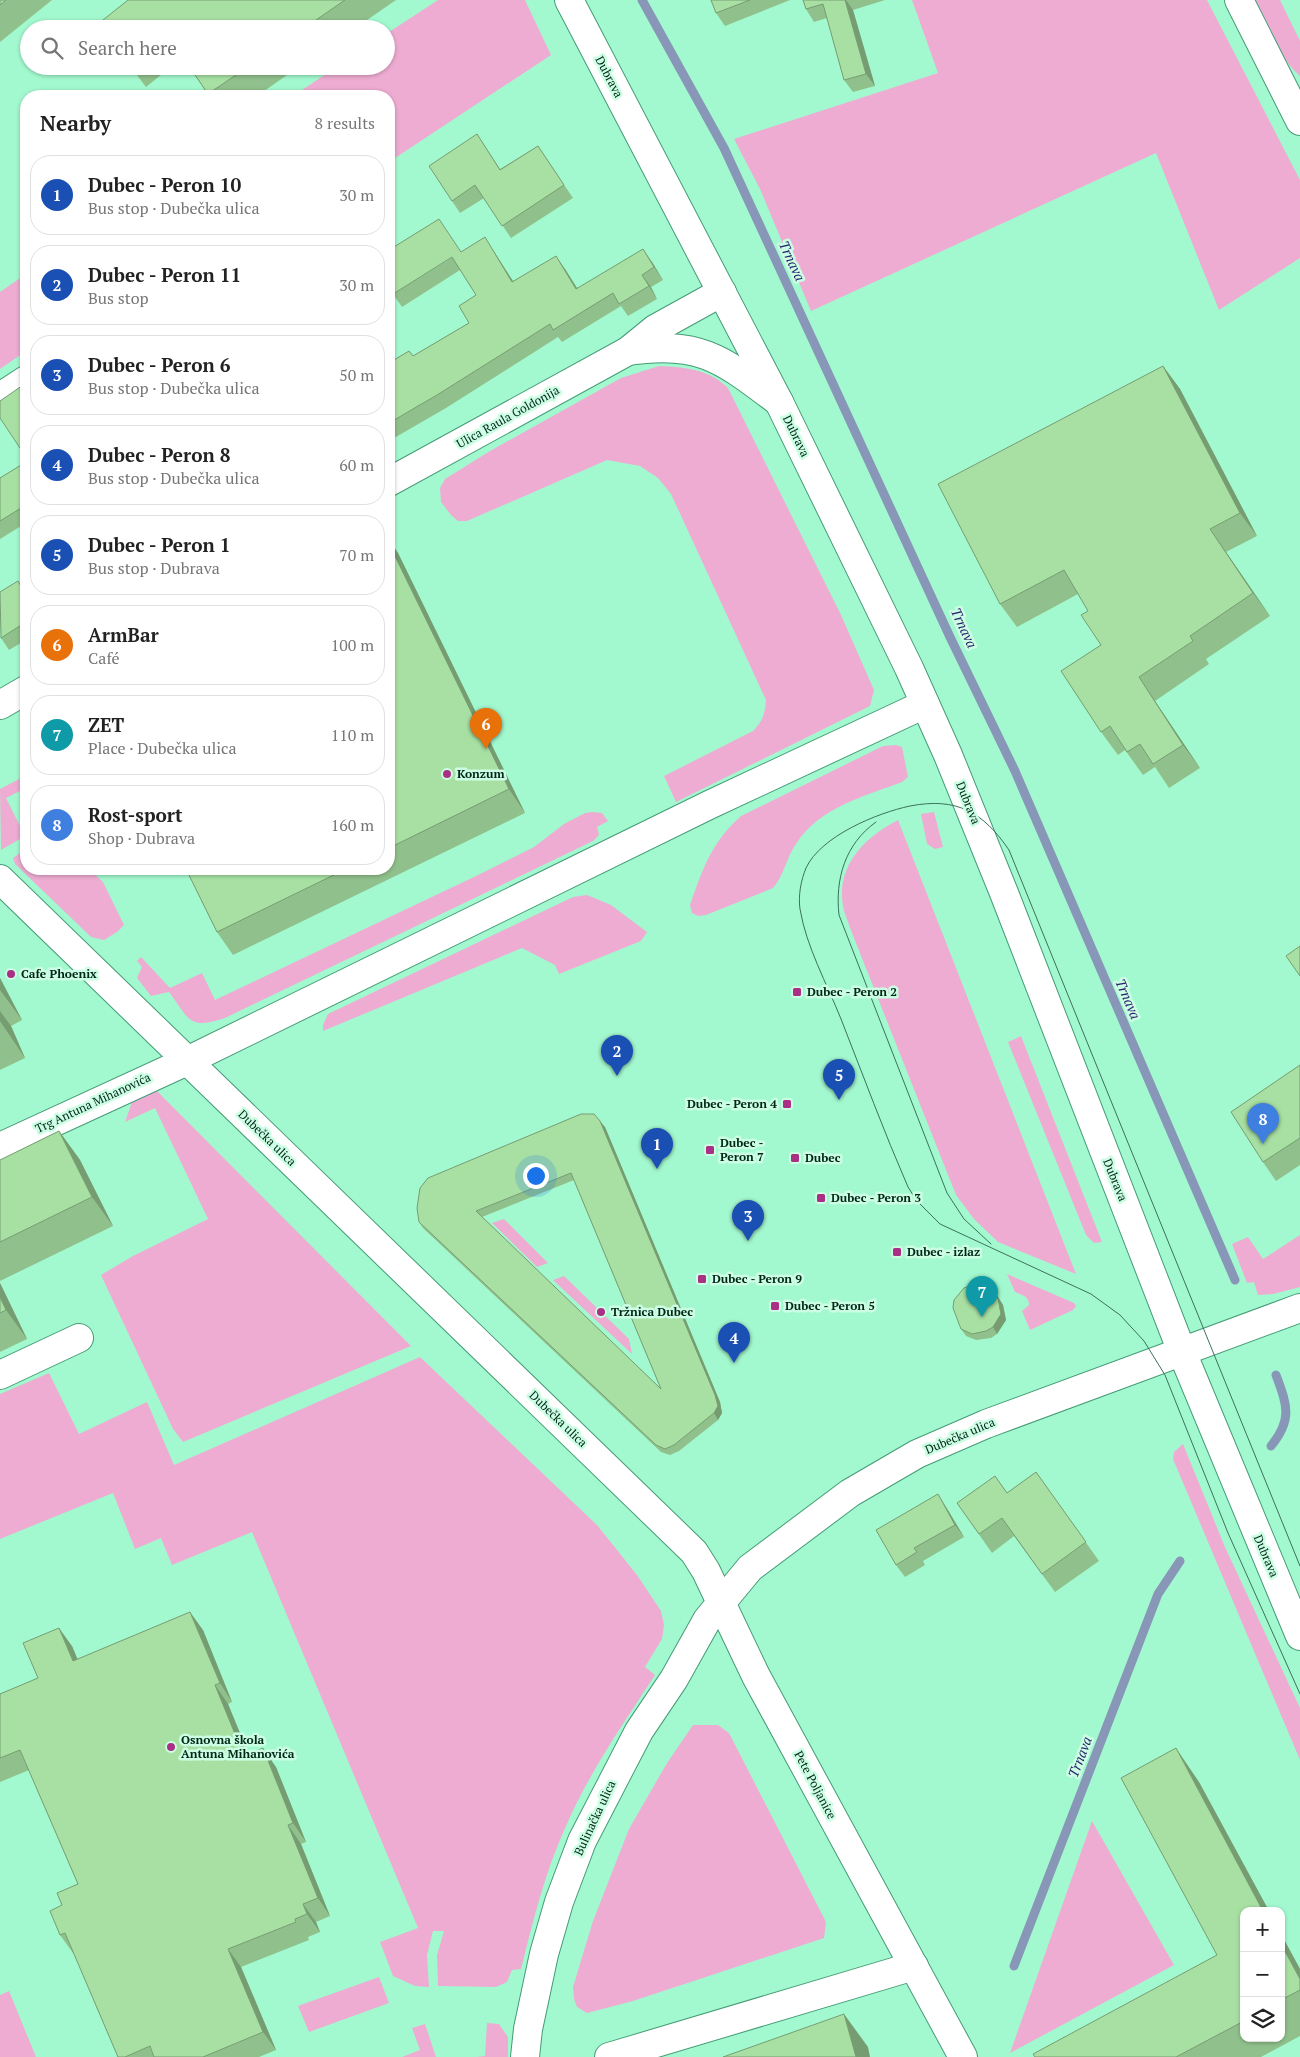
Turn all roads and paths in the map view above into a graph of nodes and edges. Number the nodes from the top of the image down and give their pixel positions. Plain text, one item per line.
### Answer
1 (569, 0) edge
2 (1238, 0) edge
3 (1300, 121) edge
4 (722, 292) junction
5 (628, 351) junction
6 (20, 384) edge
7 (0, 397) edge
8 (779, 402) junction
9 (395, 479) edge
10 (20, 693) edge
11 (925, 704) junction
12 (0, 705) edge
13 (0, 879) edge
14 (187, 1061) junction
15 (0, 1146) edge
16 (1300, 1308) edge
17 (79, 1338) dead end
18 (1182, 1352) junction
19 (0, 1375) edge
20 (721, 1602) junction
21 (1300, 1636) edge
22 (914, 1966) junction
23 (525, 2057) edge
24 (608, 2057) edge
25 (963, 2057) edge

1 - 4 street, Dubrava
2 - 3 street
4 - 5 street, Ulica Raula Goldonija
4 - 8 street, Dubrava
5 - 8 street, Ulica Raula Goldonija
5 - 9 street, Ulica Raula Goldonija
6 - 7 street
8 - 11 street, Dubrava
10 - 12 street
11 - 14 street, Trg Antuna Mihanovića
11 - 18 street, Dubrava
13 - 14 street, Dubečka ulica
14 - 15 street, Trg Antuna Mihanovića
14 - 20 street, Dubečka ulica
16 - 18 street, Dubečka ulica
17 - 19 street
18 - 20 street, Dubečka ulica
18 - 21 street, Dubrava
20 - 22 street, Pete Poljanice
20 - 23 street, Bulinačka ulica
22 - 24 street
22 - 25 street, Pete Poljanice

